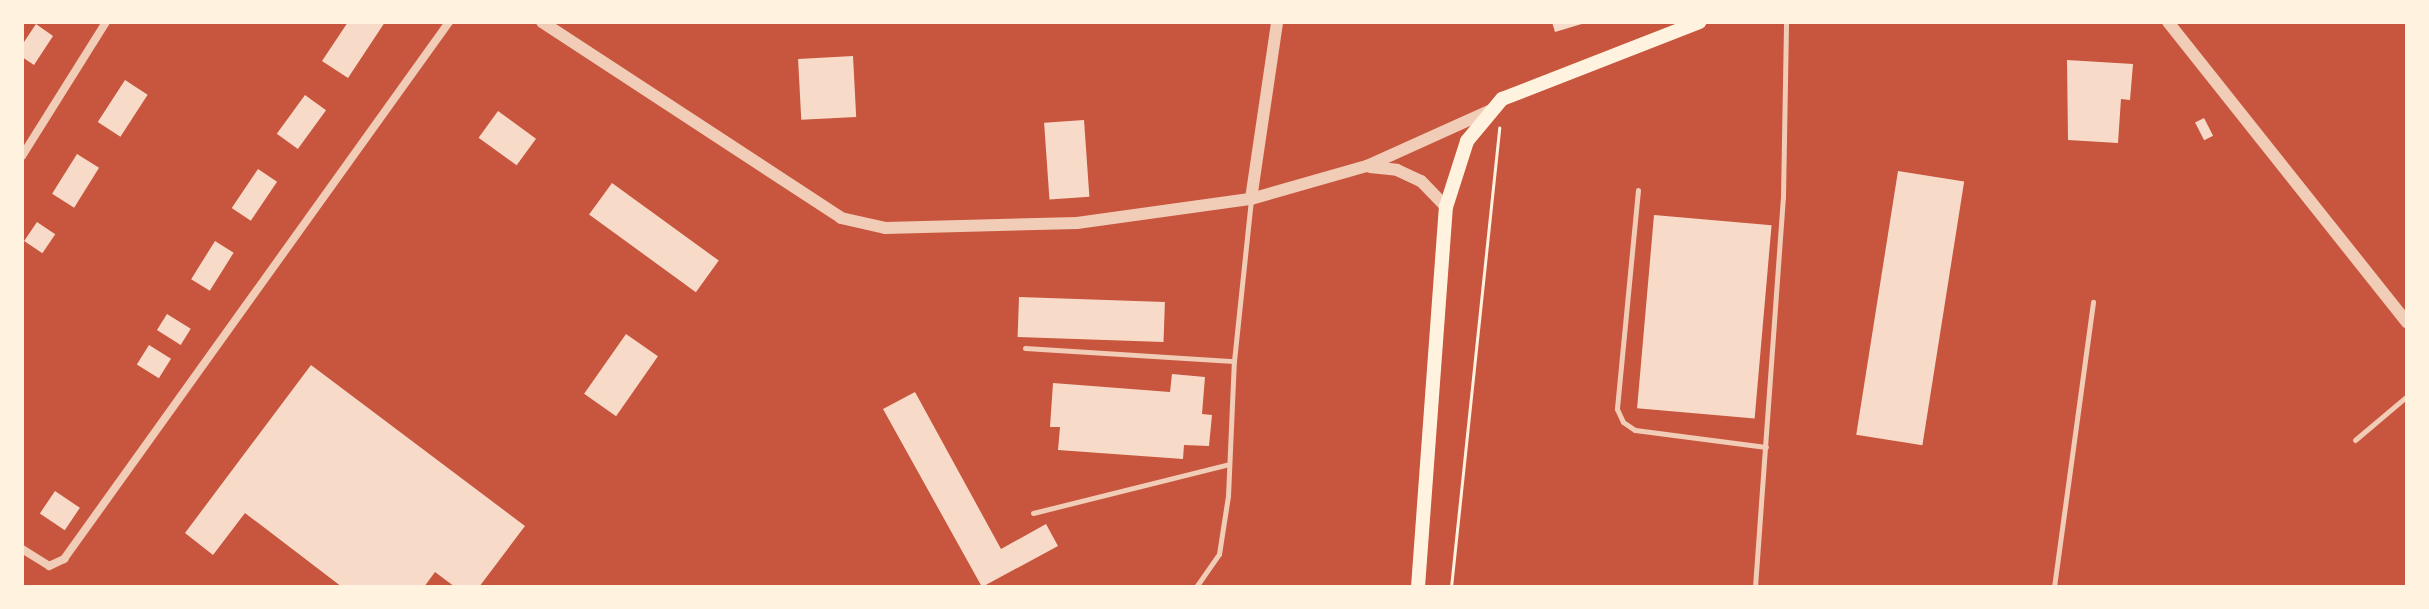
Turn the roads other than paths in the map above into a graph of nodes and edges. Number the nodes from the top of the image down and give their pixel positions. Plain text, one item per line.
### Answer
1 (106, 22) edge
2 (449, 22) edge
3 (542, 22) edge
4 (1277, 22) edge
5 (1700, 22) edge
6 (1786, 22) edge
7 (2168, 22) edge
8 (1489, 111) junction
9 (22, 156) edge
10 (1367, 166) junction
11 (1638, 190) dead end
12 (1251, 199) junction
13 (1446, 207) junction
14 (2093, 302) dead end
15 (2407, 323) edge
16 (1025, 348) dead end
17 (1234, 361) junction
18 (2407, 396) edge
19 (2355, 440) dead end
20 (1766, 447) junction
21 (1229, 464) junction
22 (1033, 513) dead end
23 (22, 549) edge
24 (1196, 587) edge
25 (1418, 587) edge
26 (1755, 587) edge
27 (2054, 587) edge

1 - 9 street
2 - 23 street
3 - 12 street
4 - 12 street
5 - 8 main road
6 - 20 lane
7 - 15 street
8 - 10 street
8 - 13 main road
10 - 12 street
10 - 13 street
11 - 20 lane
12 - 17 lane
13 - 25 main road
14 - 27 lane
16 - 17 lane
17 - 21 lane
18 - 19 lane
20 - 26 lane
21 - 22 lane
21 - 24 lane

